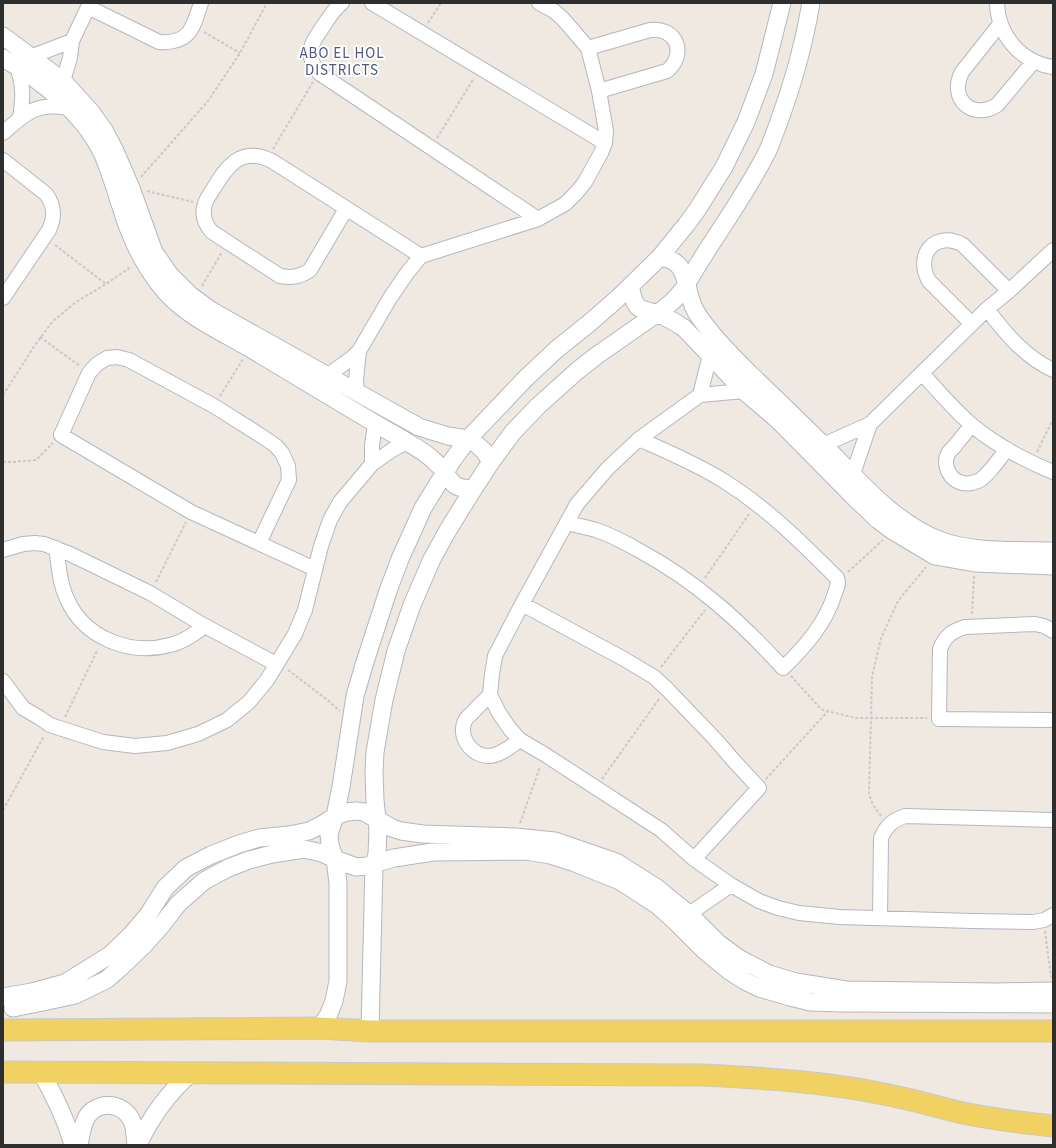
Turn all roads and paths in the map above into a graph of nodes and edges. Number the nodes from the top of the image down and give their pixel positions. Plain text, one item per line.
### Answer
1 (201, 3) edge
2 (267, 3) edge
3 (342, 3) edge
4 (372, 3) edge
5 (441, 3) edge
6 (539, 3) edge
7 (782, 3) edge
8 (811, 3) edge
9 (997, 3) edge
10 (89, 5) edge
11 (1000, 24) junction
12 (194, 27) junction
13 (422, 33) junction
14 (3, 36) edge
15 (72, 41) junction
16 (588, 48) junction
17 (240, 53) junction
18 (16, 60) edge
19 (1034, 62) junction
20 (1053, 67) edge
21 (480, 68) junction
22 (319, 73) junction
23 (63, 81) junction
24 (599, 91) junction
25 (68, 108) junction
26 (20, 118) junction
27 (3, 133) edge
28 (605, 143) junction
29 (431, 147) junction
30 (267, 159) junction
31 (3, 160) edge
32 (131, 188) junction
33 (204, 205) junction
34 (346, 209) junction
35 (538, 219) junction
36 (44, 237) junction
37 (228, 242) junction
38 (1053, 250) edge
39 (148, 256) junction
40 (421, 256) junction
41 (660, 257) junction
42 (687, 282) junction
43 (106, 284) junction
44 (630, 286) junction
45 (1010, 291) junction
46 (3, 298) edge
47 (194, 298) junction
48 (987, 310) junction
49 (657, 313) junction
50 (972, 324) junction
51 (40, 337) junction
52 (250, 348) junction
53 (714, 348) junction
54 (359, 351) junction
55 (1053, 370) edge
56 (89, 373) junction
57 (922, 373) junction
58 (328, 375) junction
59 (357, 392) junction
60 (744, 392) junction
61 (3, 395) edge
62 (700, 395) junction
63 (214, 406) junction
64 (784, 416) junction
65 (1053, 419) edge
66 (375, 424) junction
67 (870, 424) junction
68 (972, 425) junction
69 (61, 435) junction
70 (468, 439) junction
71 (639, 439) junction
72 (406, 442) junction
73 (823, 445) junction
74 (1007, 450) junction
75 (3, 462) edge
76 (491, 462) junction
77 (1032, 463) junction
78 (372, 464) junction
79 (445, 472) junction
80 (1053, 472) edge
81 (853, 474) junction
82 (474, 488) junction
83 (862, 495) junction
84 (756, 503) junction
85 (191, 512) junction
86 (567, 523) junction
87 (893, 531) junction
88 (941, 541) junction
89 (259, 543) junction
90 (56, 548) junction
91 (3, 550) edge
92 (1053, 551) edge
93 (935, 556) junction
94 (975, 563) junction
95 (1053, 566) edge
96 (315, 569) junction
97 (838, 580) junction
98 (699, 588) junction
99 (150, 593) junction
100 (713, 600) junction
101 (522, 604) junction
102 (205, 626) junction
103 (972, 627) junction
104 (1053, 631) edge
105 (103, 638) junction
106 (276, 664) junction
107 (783, 668) junction
108 (654, 677) junction
109 (3, 681) edge
110 (667, 688) junction
111 (490, 695) junction
112 (828, 711) junction
113 (871, 718) junction
114 (938, 719) junction
115 (351, 720) junction
116 (1053, 720) edge
117 (54, 727) junction
118 (520, 740) junction
119 (544, 754) junction
120 (596, 788) junction
121 (759, 788) junction
122 (3, 810) edge
123 (335, 816) junction
124 (377, 819) junction
125 (1053, 820) edge
126 (890, 823) junction
127 (516, 837) junction
128 (335, 859) junction
129 (694, 859) junction
130 (374, 865) junction
131 (730, 885) junction
132 (689, 914) junction
133 (880, 917) junction
134 (1048, 918) edge
135 (1053, 991) edge
136 (3, 997) edge
137 (1053, 1004) edge
138 (3, 1008) edge
139 (319, 1028) junction
140 (3, 1030) edge
141 (370, 1031) junction
142 (1053, 1031) edge
143 (3, 1072) edge
144 (41, 1072) junction
145 (192, 1072) junction
146 (1053, 1126) edge
147 (73, 1145) edge
148 (79, 1145) edge
149 (137, 1145) edge

1 - 12 street
2 - 17 path
3 - 22 street
4 - 13 street
5 - 13 path
6 - 16 street
7 - 41 street
8 - 42 street
9 - 11 street
10 - 12 street
10 - 15 street
11 - 19 street
11 - 19 street
12 - 17 path
13 - 21 street
14 - 18 street
15 - 18 street
15 - 23 street
16 - 24 street
16 - 24 street
17 - 32 path
18 - 23 street
18 - 25 street
18 - 26 street
19 - 20 street
21 - 28 street
21 - 29 path
22 - 29 street
22 - 30 path
23 - 32 street
24 - 28 street
25 - 26 street
25 - 39 street
26 - 27 street
28 - 35 street
29 - 35 street
30 - 33 street
30 - 34 street
31 - 36 street
32 - 33 path
32 - 39 street
33 - 37 street
34 - 37 street
34 - 40 street
35 - 40 street
36 - 43 path
36 - 46 street
37 - 47 path
38 - 45 street
39 - 43 path
39 - 47 street
39 - 52 street
40 - 54 street
41 - 42 street
41 - 44 street
42 - 49 street
42 - 53 street
43 - 51 path
44 - 49 street
44 - 70 street
45 - 48 street
45 - 50 street
47 - 58 street
48 - 50 street
48 - 55 street
49 - 53 street
49 - 76 street
50 - 57 street
51 - 56 path
51 - 61 path
52 - 63 path
52 - 66 street
53 - 60 street
53 - 62 street
53 - 64 street
54 - 58 street
54 - 59 street
56 - 63 street
56 - 69 street
57 - 67 street
57 - 68 street
58 - 59 street
59 - 70 street
60 - 62 street
60 - 64 street
62 - 71 street
63 - 89 street
64 - 73 street
64 - 83 street
65 - 77 path
66 - 72 street
66 - 78 street
67 - 73 street
67 - 81 street
68 - 74 street
68 - 74 street
69 - 75 path
69 - 85 street
70 - 76 street
70 - 79 street
71 - 84 street
71 - 86 street
72 - 78 street
72 - 79 street
73 - 81 street
74 - 77 street
76 - 82 street
77 - 80 street
78 - 96 street
79 - 82 street
79 - 115 street
81 - 83 street
82 - 124 street
83 - 87 street
83 - 88 street
84 - 97 street
84 - 98 path
85 - 89 street
85 - 99 path
86 - 98 street
86 - 101 street
87 - 93 street
87 - 97 path
88 - 92 street
88 - 93 street
89 - 96 street
90 - 91 street
90 - 99 street
90 - 105 street
93 - 94 street
93 - 113 path
94 - 95 street
94 - 103 path
96 - 106 street
97 - 107 street
98 - 100 street
99 - 102 street
100 - 107 street
100 - 108 path
101 - 108 street
101 - 111 street
102 - 105 street
102 - 106 street
103 - 104 street
103 - 114 street
105 - 117 path
106 - 115 path
106 - 117 street
107 - 112 path
108 - 110 street
109 - 117 street
110 - 120 path
110 - 121 street
111 - 118 street
111 - 118 street
112 - 113 path
112 - 121 path
113 - 114 path
113 - 126 path
114 - 116 street
115 - 123 street
117 - 122 path
118 - 119 street
119 - 120 street
119 - 127 path
120 - 129 street
121 - 129 street
123 - 124 street
123 - 128 street
123 - 136 street
124 - 127 street
124 - 130 street
125 - 126 street
126 - 133 street
127 - 132 street
128 - 130 street
128 - 138 street
128 - 139 street
129 - 131 street
130 - 137 street
130 - 141 street
131 - 132 street
131 - 133 street
132 - 135 street
133 - 134 street
134 - 135 path
139 - 140 main road
139 - 141 main road
141 - 142 main road
143 - 144 main road
144 - 145 main road
144 - 147 street
145 - 146 main road
145 - 149 street
148 - 149 street

